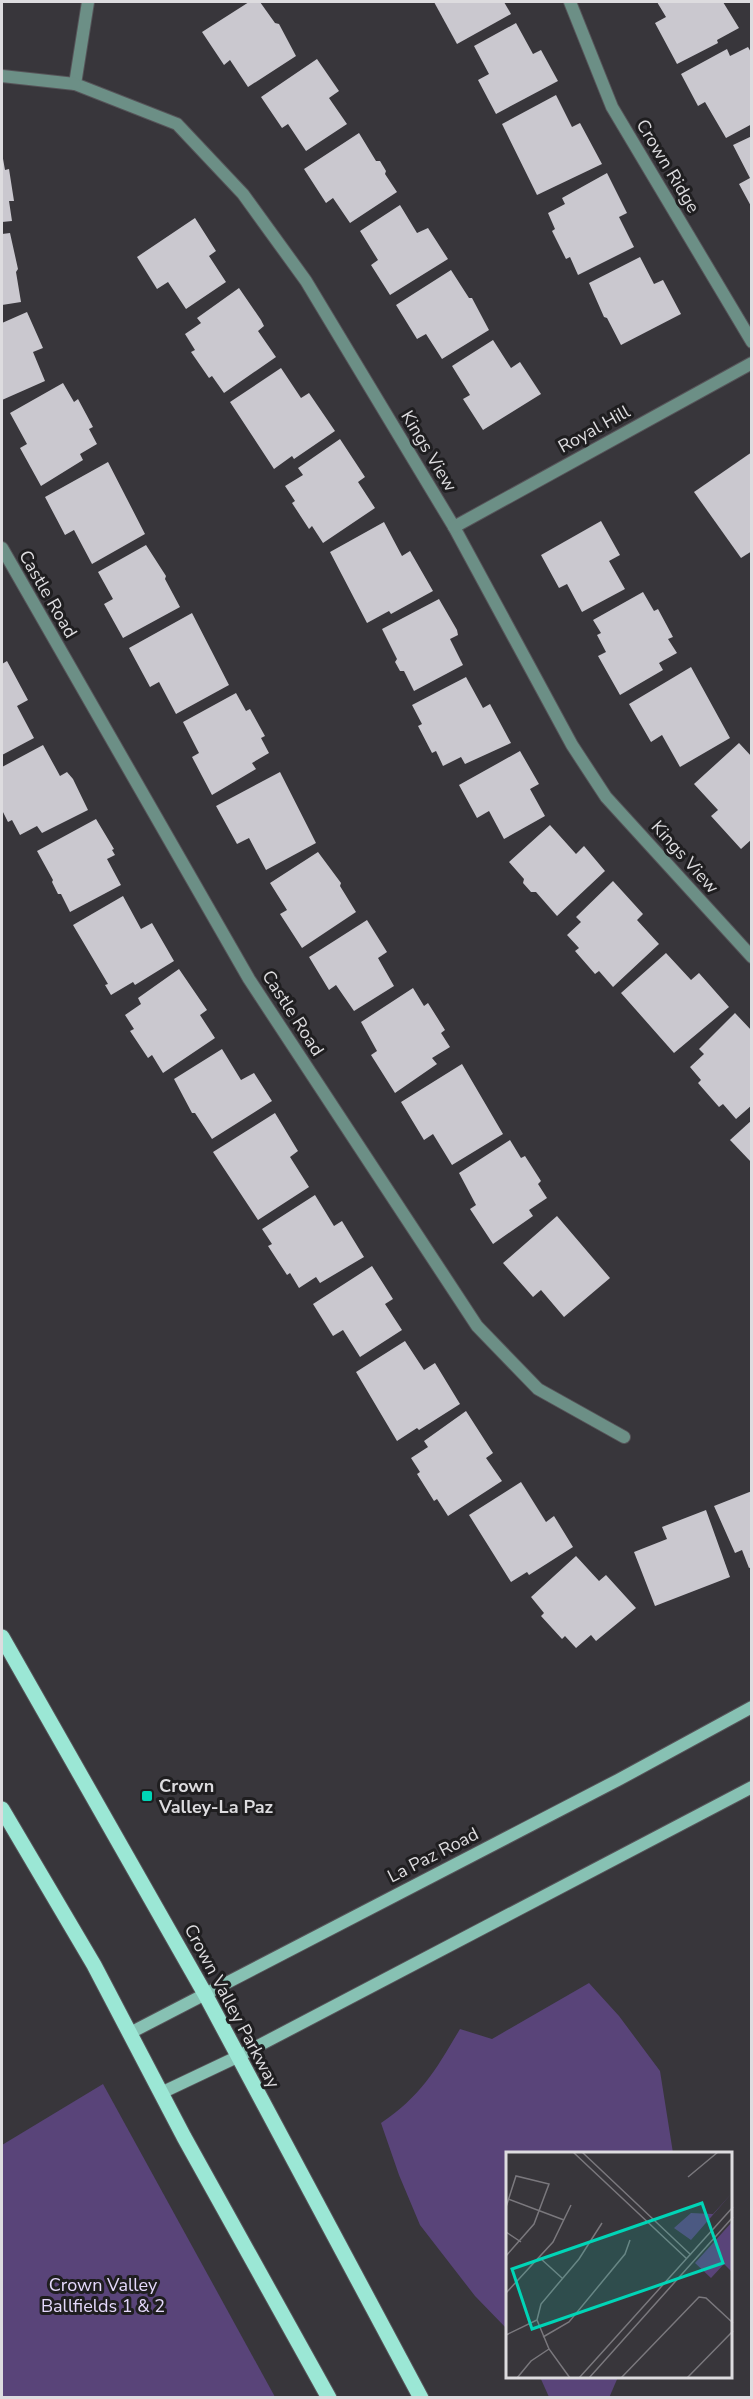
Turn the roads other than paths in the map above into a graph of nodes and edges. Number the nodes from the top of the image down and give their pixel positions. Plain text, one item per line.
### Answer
1 (88, 2) edge
2 (570, 2) edge
3 (2, 76) edge
4 (75, 84) junction
5 (752, 342) edge
6 (752, 363) edge
7 (454, 527) junction
8 (2, 548) edge
9 (752, 957) edge
10 (624, 1437) dead end
11 (2, 1637) edge
12 (752, 1707) edge
13 (752, 1787) edge
14 (2, 1809) edge
15 (205, 1994) junction
16 (130, 2033) junction
17 (237, 2057) junction
18 (161, 2093) junction
19 (328, 2397) edge
20 (421, 2397) edge

1 - 4 street
2 - 5 street, Crown Ridge
3 - 4 street, Kings View
4 - 7 street, Kings View
6 - 7 street, Royal Hill
7 - 9 street, Kings View
8 - 10 street, Castle Road
11 - 15 main road, Crown Valley Parkway
12 - 15 main road, La Paz Road
13 - 17 main road
14 - 16 main road
15 - 16 main road, La Paz Road
15 - 17 main road, Crown Valley Parkway
16 - 18 main road
17 - 18 main road
17 - 20 main road, Crown Valley Parkway
18 - 19 main road

